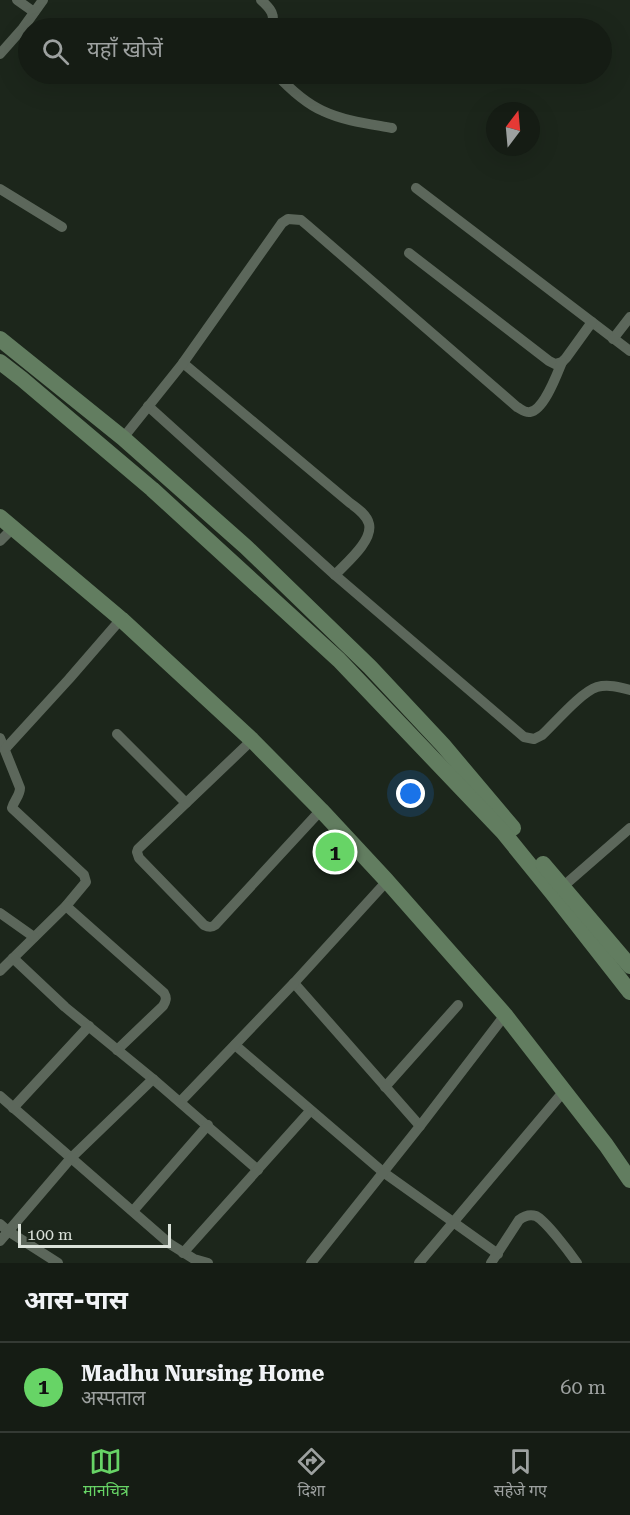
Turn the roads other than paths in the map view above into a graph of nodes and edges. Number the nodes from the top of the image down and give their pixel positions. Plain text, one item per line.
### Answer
1 (17, 0) edge
2 (43, 0) edge
3 (261, 0) edge
4 (34, 12) junction
5 (30, 18) edge
6 (273, 18) edge
7 (18, 34) edge
8 (0, 54) edge
9 (287, 84) edge
10 (392, 128) dead end
11 (416, 188) dead end
12 (0, 189) edge
13 (62, 227) dead end
14 (409, 253) dead end
15 (630, 317) edge
16 (592, 322) junction
17 (0, 339) edge
18 (613, 339) junction
19 (630, 351) edge
20 (0, 362) edge
21 (562, 362) junction
22 (183, 363) junction
23 (148, 406) junction
24 (123, 438) junction
25 (0, 517) edge
26 (14, 527) junction
27 (0, 541) edge
28 (335, 575) junction
29 (121, 619) junction
30 (630, 690) edge
31 (117, 734) dead end
32 (0, 738) edge
33 (252, 740) junction
34 (5, 749) junction
35 (186, 803) junction
36 (321, 810) junction
37 (630, 828) edge
38 (387, 881) junction
39 (558, 891) junction
40 (66, 906) junction
41 (0, 913) edge
42 (34, 937) junction
43 (14, 958) junction
44 (630, 966) edge
45 (0, 971) edge
46 (294, 983) junction
47 (630, 992) edge
48 (458, 1005) dead end
49 (505, 1015) junction
50 (89, 1026) junction
51 (235, 1045) junction
52 (117, 1050) junction
53 (153, 1079) junction
54 (385, 1087) junction
55 (564, 1090) junction
56 (0, 1096) edge
57 (180, 1102) junction
58 (13, 1108) junction
59 (310, 1111) junction
60 (208, 1125) junction
61 (420, 1126) junction
62 (71, 1158) junction
63 (258, 1170) junction
64 (383, 1172) junction
65 (630, 1180) edge
66 (133, 1210) junction
67 (453, 1222) junction
68 (4, 1227) edge
69 (0, 1241) edge
70 (183, 1253) junction
71 (494, 1258) edge
72 (58, 1263) edge
73 (208, 1263) edge
74 (311, 1263) edge
75 (418, 1263) edge
76 (577, 1263) edge

1 - 4 street
2 - 4 street
3 - 6 street
4 - 5 street
7 - 8 street
9 - 10 street
11 - 16 street
12 - 13 street
14 - 21 street
15 - 18 street
16 - 18 street
16 - 21 street
17 - 24 main road
18 - 19 street
20 - 39 main road
21 - 22 street
22 - 23 street
22 - 28 street
23 - 24 street
23 - 28 street
24 - 39 main road
25 - 26 main road
26 - 27 street
26 - 29 main road
28 - 30 street
29 - 33 main road
29 - 34 street
31 - 35 street
32 - 34 street
33 - 35 street
33 - 36 main road
34 - 40 street
35 - 36 street
36 - 38 main road
37 - 39 street
38 - 46 street
38 - 49 main road
39 - 44 main road
39 - 47 main road
40 - 42 street
40 - 52 street
41 - 42 street
42 - 43 street
43 - 45 street
43 - 50 street
46 - 51 street
46 - 54 street
48 - 54 street
49 - 55 main road
49 - 61 street
50 - 52 street
50 - 58 street
51 - 57 street
51 - 59 street
52 - 53 street
53 - 57 street
53 - 62 street
54 - 61 street
55 - 65 main road
55 - 67 street
56 - 58 street
57 - 60 street
58 - 62 street
59 - 63 street
59 - 64 street
60 - 63 street
60 - 66 street
61 - 64 street
62 - 66 street
62 - 68 street
63 - 70 street
64 - 67 street
64 - 74 street
66 - 70 street
67 - 71 street
67 - 75 street
68 - 69 street
68 - 72 street
70 - 73 street
71 - 76 street

